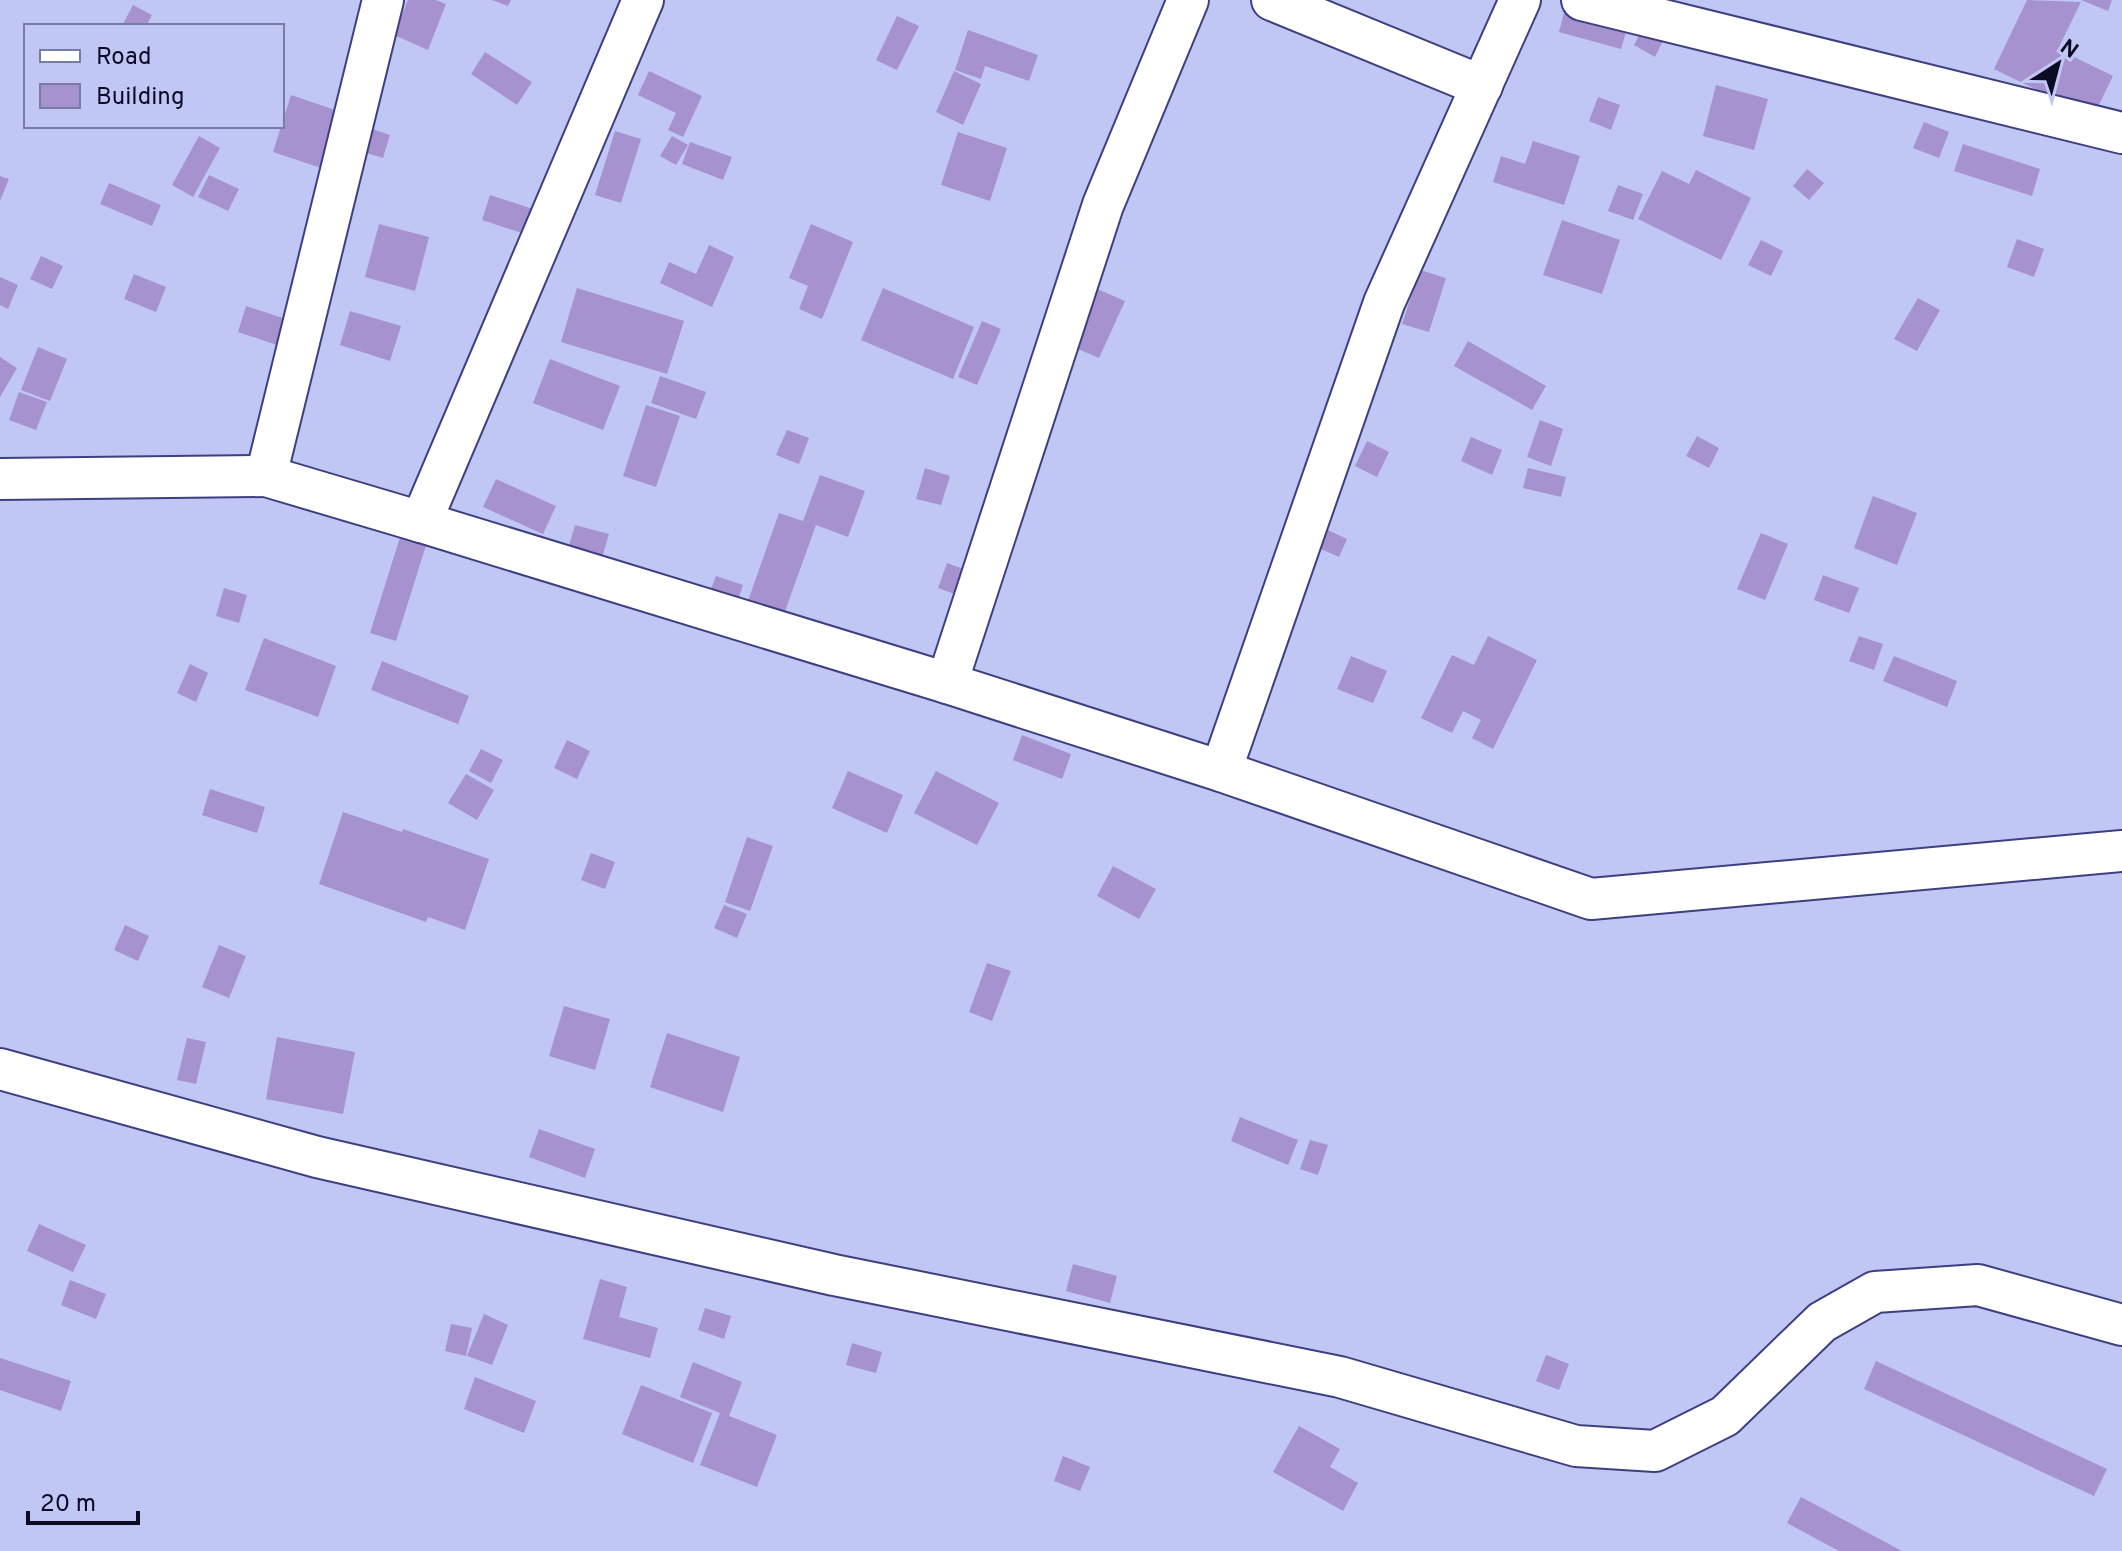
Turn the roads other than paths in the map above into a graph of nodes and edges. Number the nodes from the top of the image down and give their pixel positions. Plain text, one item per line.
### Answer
1 (383, 0) edge
2 (643, 0) edge
3 (1188, 0) edge
4 (1272, 0) edge
5 (1520, 0) edge
6 (1582, 0) edge
7 (1482, 86) junction
8 (2122, 133) edge
9 (266, 476) junction
10 (0, 479) edge
11 (421, 522) junction
12 (947, 683) junction
13 (1221, 771) junction
14 (2122, 851) edge
15 (0, 1069) edge
16 (2122, 1325) edge

1 - 9 street
2 - 11 street
3 - 12 street
4 - 7 street
5 - 7 street
6 - 8 street
7 - 13 street
9 - 10 street
9 - 11 street
11 - 12 street
12 - 13 street
13 - 14 street
15 - 16 street

